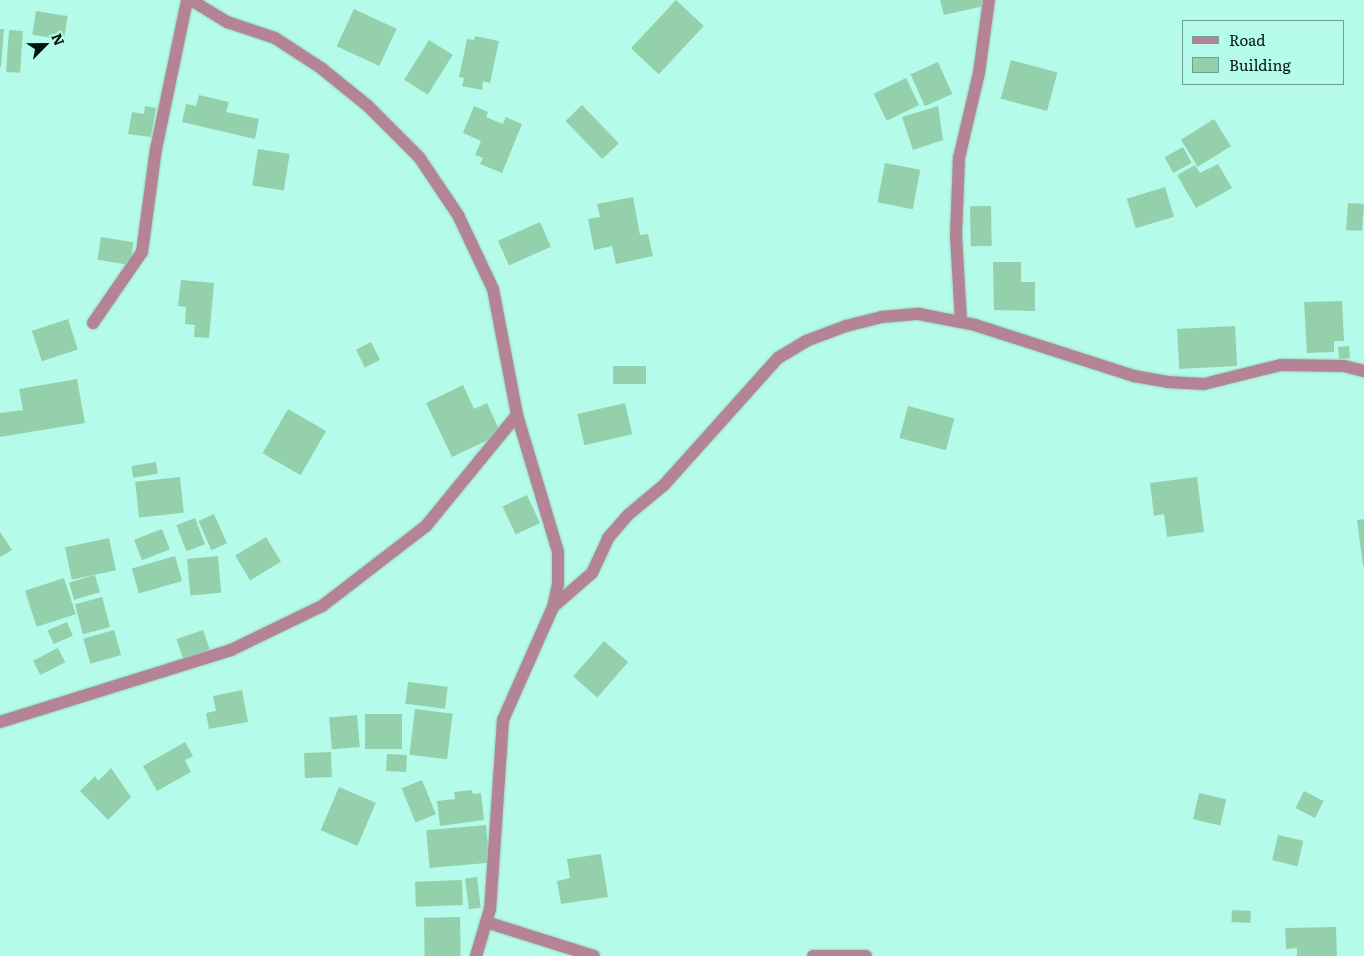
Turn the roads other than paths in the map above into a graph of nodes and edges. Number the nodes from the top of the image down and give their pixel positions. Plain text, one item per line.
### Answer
1 (187, 0) edge
2 (191, 0) edge
3 (989, 0) edge
4 (961, 322) junction
5 (93, 323) dead end
6 (1364, 371) edge
7 (517, 415) junction
8 (553, 607) junction
9 (0, 722) edge
10 (486, 922) junction
11 (476, 956) edge
12 (594, 956) edge
13 (813, 956) edge
14 (866, 956) edge

1 - 5 street
2 - 7 street
3 - 4 street
4 - 6 street
4 - 8 street
7 - 8 street
7 - 9 street
8 - 10 street
10 - 11 street
10 - 12 street
13 - 14 street

